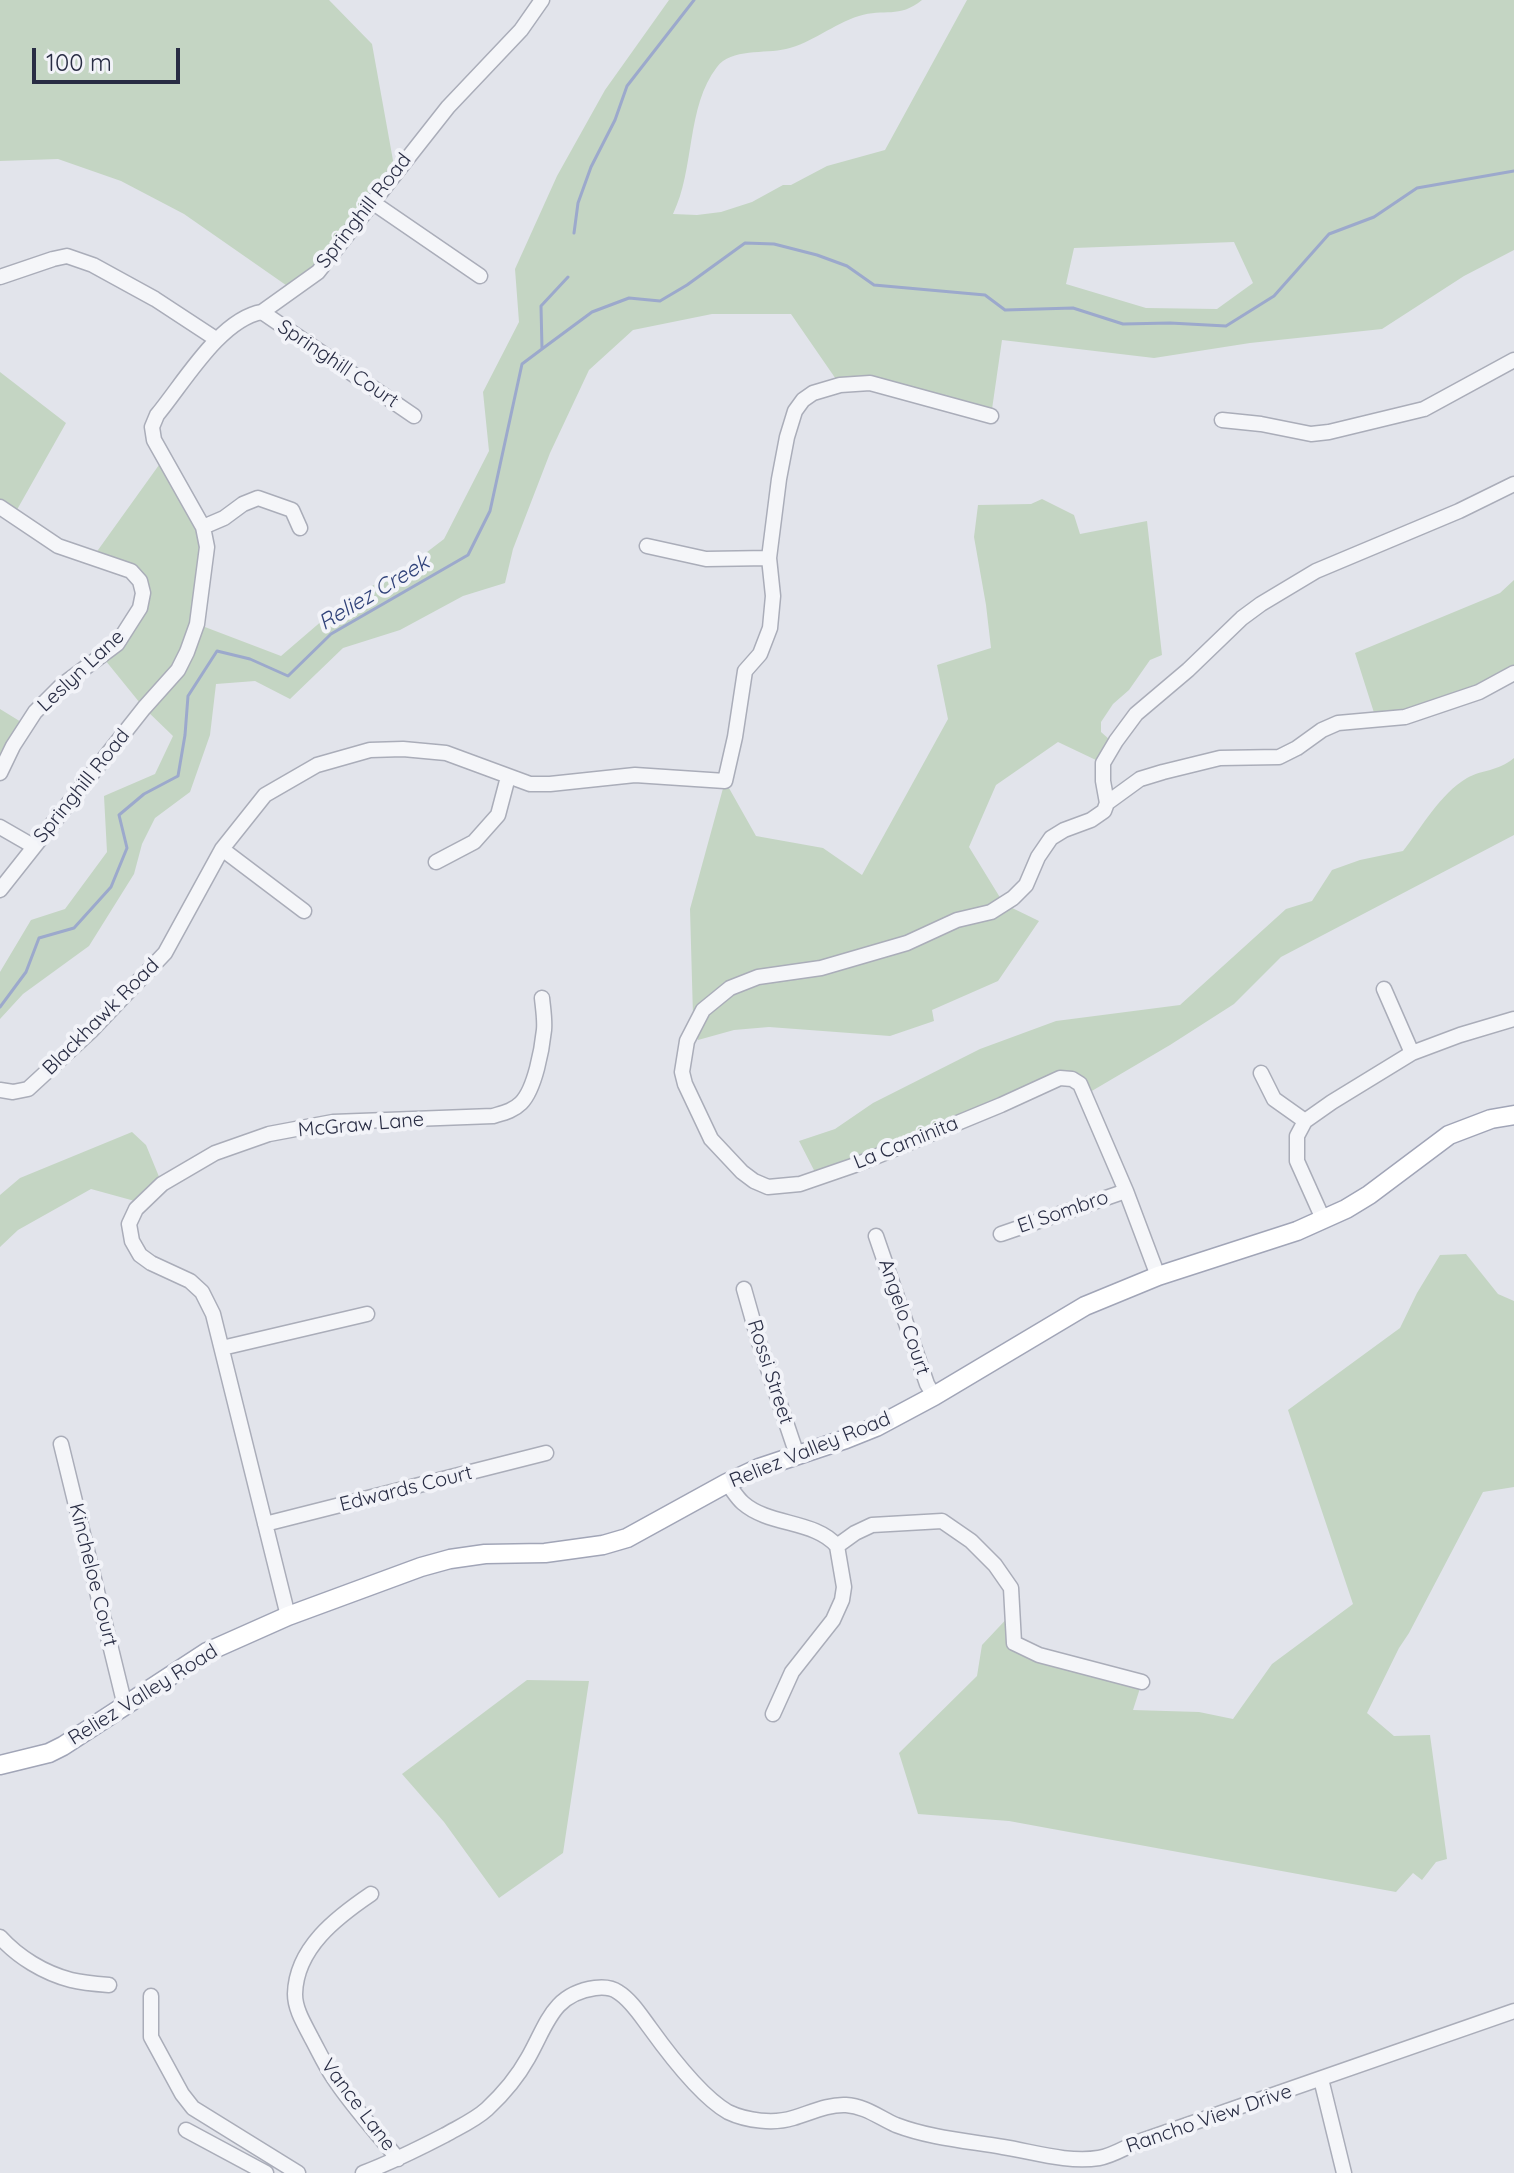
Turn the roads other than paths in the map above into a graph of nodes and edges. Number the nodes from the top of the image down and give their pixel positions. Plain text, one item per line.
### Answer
1 (542, 0) edge
2 (372, 202) junction
3 (480, 276) dead end
4 (0, 277) edge
5 (262, 312) junction
6 (216, 339) junction
7 (1514, 360) edge
8 (414, 416) dead end
9 (991, 416) dead end
10 (1222, 420) dead end
11 (1514, 484) edge
12 (0, 507) edge
13 (203, 527) junction
14 (300, 528) dead end
15 (647, 546) dead end
16 (769, 558) junction
17 (1514, 673) edge
18 (0, 773) edge
19 (508, 777) junction
20 (1107, 803) junction
21 (0, 827) edge
22 (33, 846) junction
23 (222, 849) junction
24 (436, 862) dead end
25 (0, 890) edge
26 (304, 911) dead end
27 (1384, 989) dead end
28 (542, 998) dead end
29 (1514, 1019) edge
30 (1412, 1053) junction
31 (1261, 1073) dead end
32 (0, 1090) edge
33 (1514, 1115) edge
34 (1305, 1121) junction
35 (1126, 1191) junction
36 (1323, 1219) junction
37 (1001, 1234) dead end
38 (876, 1236) dead end
39 (1158, 1276) junction
40 (744, 1289) dead end
41 (367, 1314) dead end
42 (222, 1348) junction
43 (934, 1396) junction
44 (61, 1444) dead end
45 (546, 1453) dead end
46 (797, 1455) junction
47 (727, 1483) junction
48 (265, 1524) junction
49 (837, 1546) junction
50 (288, 1616) junction
51 (1142, 1682) dead end
52 (125, 1706) junction
53 (773, 1714) dead end
54 (0, 1765) edge
55 (371, 1894) dead end
56 (0, 1937) edge
57 (109, 1985) dead end
58 (151, 1996) dead end
59 (1514, 2011) edge
60 (1321, 2079) junction
61 (186, 2130) dead end
62 (398, 2159) junction
63 (266, 2173) edge
64 (298, 2173) edge
65 (363, 2173) edge
66 (1344, 2173) edge

1 - 2 street, Springhill Road
2 - 3 street
2 - 5 street, Springhill Road
4 - 6 street
5 - 6 street, Springhill Road
5 - 8 street, Springhill Court
6 - 13 street, Springhill Road
7 - 10 street
9 - 16 street
11 - 20 street
12 - 18 street, Leslyn Lane
13 - 14 street
13 - 22 street, Springhill Road
15 - 16 street
16 - 19 street, Blackhawk Road
17 - 20 street
19 - 23 street, Blackhawk Road
19 - 24 street
20 - 35 street, La Caminita
21 - 22 street
22 - 25 street, Springhill Road
23 - 26 street
23 - 32 street, Blackhawk Road
27 - 30 street
28 - 42 street, McGraw Lane
29 - 30 street
30 - 34 street
31 - 34 street
33 - 36 main road, Reliez Valley Road
34 - 36 street
35 - 37 street, El Sombro
35 - 39 street, La Caminita
36 - 39 main road, Reliez Valley Road
38 - 43 street, Angelo Court
39 - 43 main road, Reliez Valley Road
40 - 46 street, Rossi Street
41 - 42 street
42 - 48 street, McGraw Lane
43 - 46 main road, Reliez Valley Road
44 - 52 street, Kincheloe Court
45 - 48 street, Edwards Court
46 - 47 main road, Reliez Valley Road
47 - 49 street
47 - 50 main road, Reliez Valley Road
48 - 50 street, McGraw Lane
49 - 51 street
49 - 53 street
50 - 52 main road, Reliez Valley Road
52 - 54 main road, Reliez Valley Road
55 - 62 street, Vance Lane
56 - 57 street
58 - 64 street
59 - 60 street, Rancho View Drive
60 - 62 street, Rancho View Drive
60 - 66 street
61 - 63 street
62 - 65 street, Rancho View Drive

